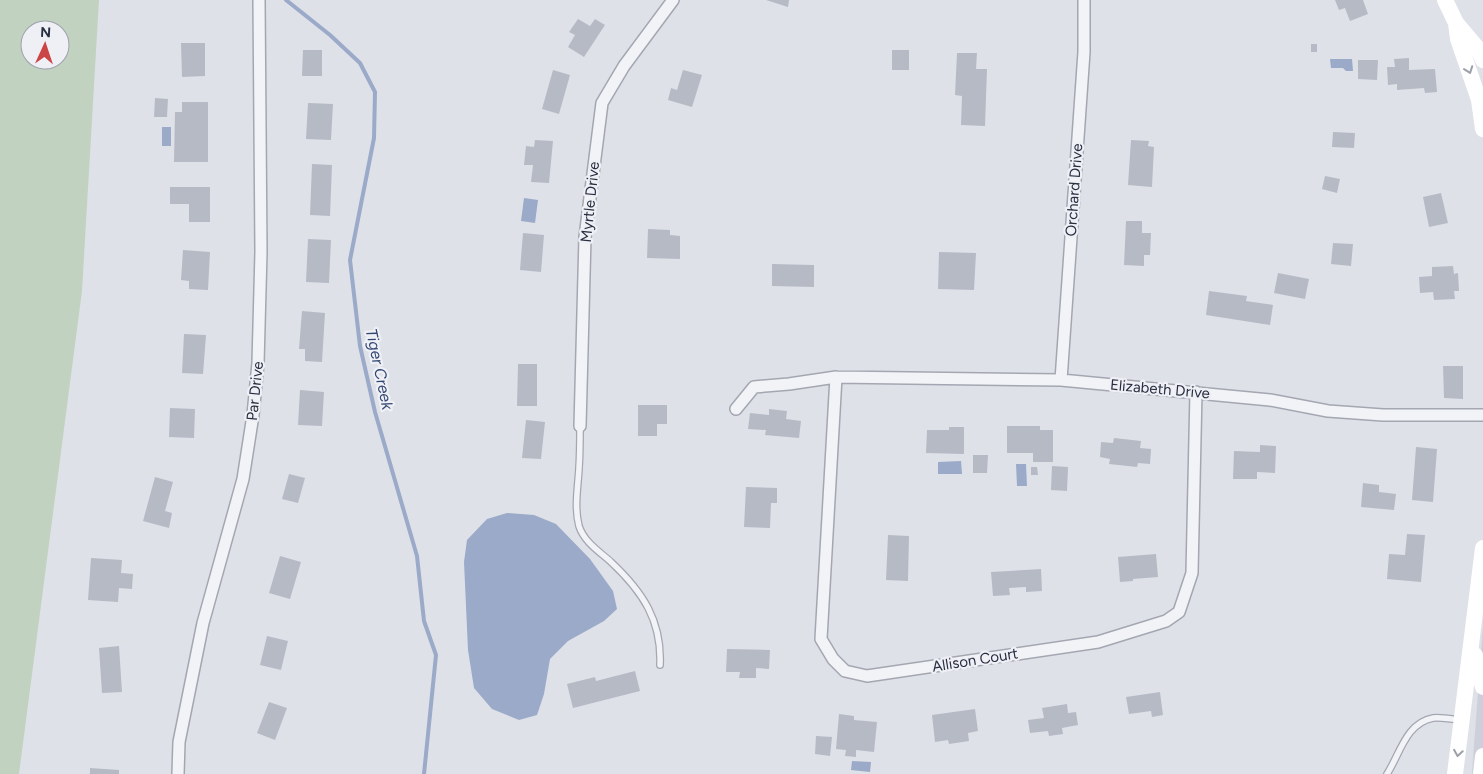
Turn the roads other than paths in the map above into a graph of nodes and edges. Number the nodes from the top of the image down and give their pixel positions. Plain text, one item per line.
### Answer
1 (259, 0) edge
2 (673, 0) edge
3 (1084, 0) edge
4 (1446, 0) edge
5 (1456, 23) junction
6 (1483, 60) edge
7 (1483, 129) edge
8 (836, 377) junction
9 (1061, 380) junction
10 (1196, 392) junction
11 (736, 409) dead end
12 (1483, 415) edge
13 (580, 426) joint
14 (1483, 548) edge
15 (1473, 632) junction
16 (660, 665) dead end
17 (1483, 687) edge
18 (1462, 720) junction
19 (1483, 756) edge
20 (178, 774) edge
21 (1387, 774) edge
22 (1455, 774) edge
23 (1482, 774) edge

1 - 20 street, Par Drive
2 - 13 street, Myrtle Drive
3 - 9 street, Orchard Drive
4 - 5 main road
5 - 6 main road
5 -> 7 main road
8 - 9 street, Elizabeth Drive
8 - 10 street, Allison Court
8 - 11 street, Elizabeth Drive
9 - 10 street, Elizabeth Drive
10 - 12 street, Elizabeth Drive
13 - 16 lane
14 - 15 main road
15 - 17 main road
15 - 18 main road
18 - 21 lane
18 -> 22 main road
19 - 23 main road

